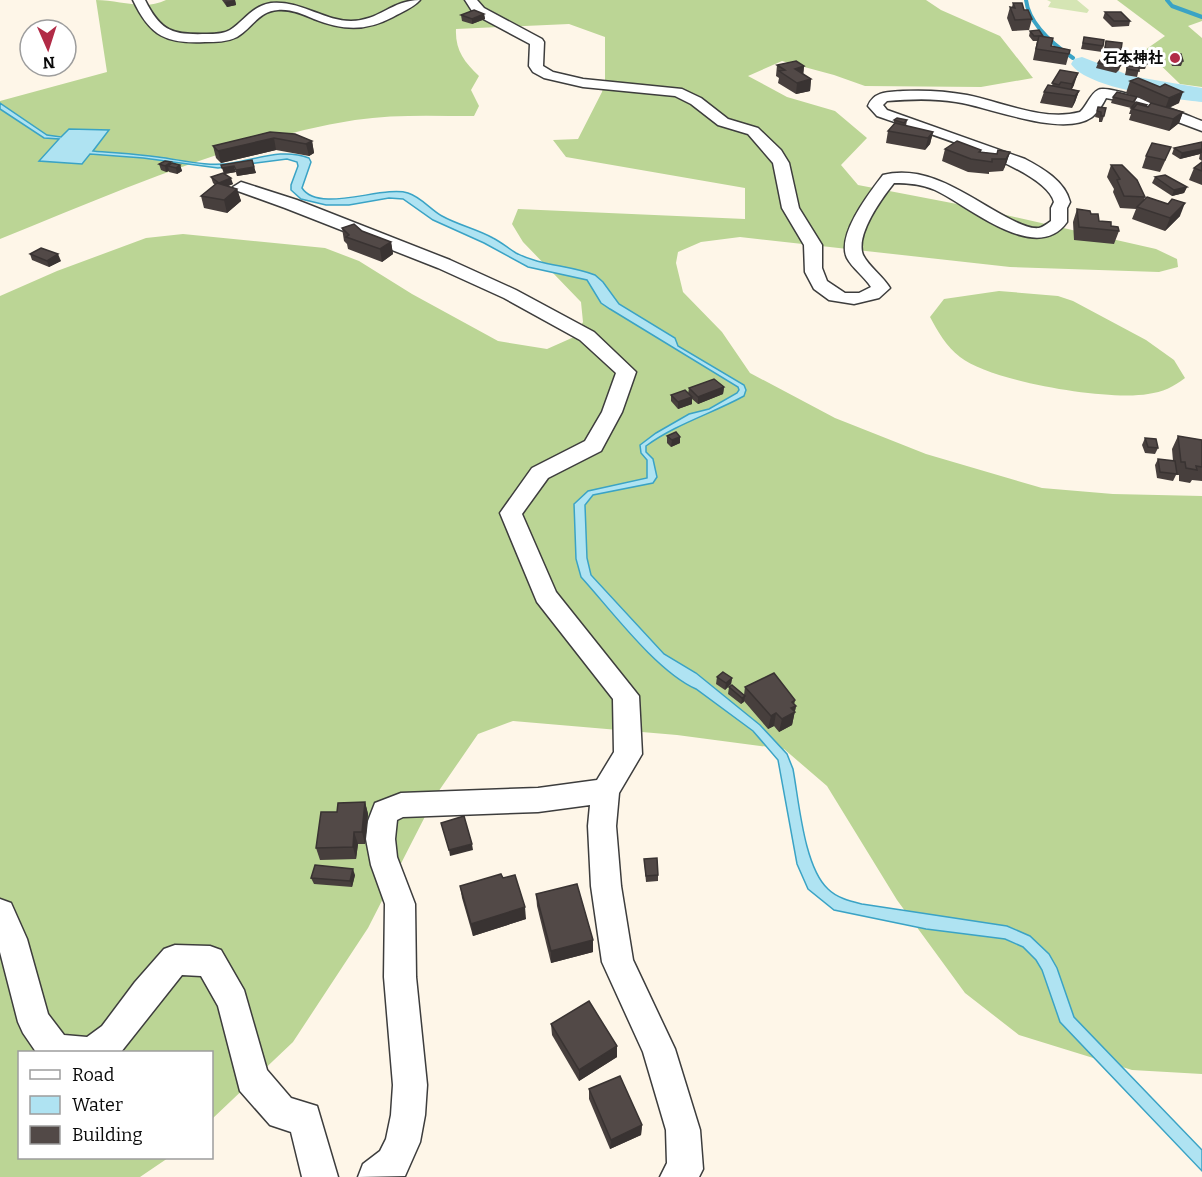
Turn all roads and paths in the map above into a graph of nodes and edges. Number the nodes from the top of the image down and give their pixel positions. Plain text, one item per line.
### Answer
1 (139, 0) edge
2 (414, 0) edge
3 (471, 0) edge
4 (1202, 126) edge
5 (241, 187) dead end
6 (605, 791) junction
7 (0, 913) edge
8 (55, 1051) edge
9 (97, 1051) edge
10 (320, 1177) edge
11 (376, 1177) edge
12 (678, 1177) edge

1 - 2 street
3 - 4 street
5 - 6 street
6 - 11 street
6 - 12 street
7 - 8 street
9 - 10 street

